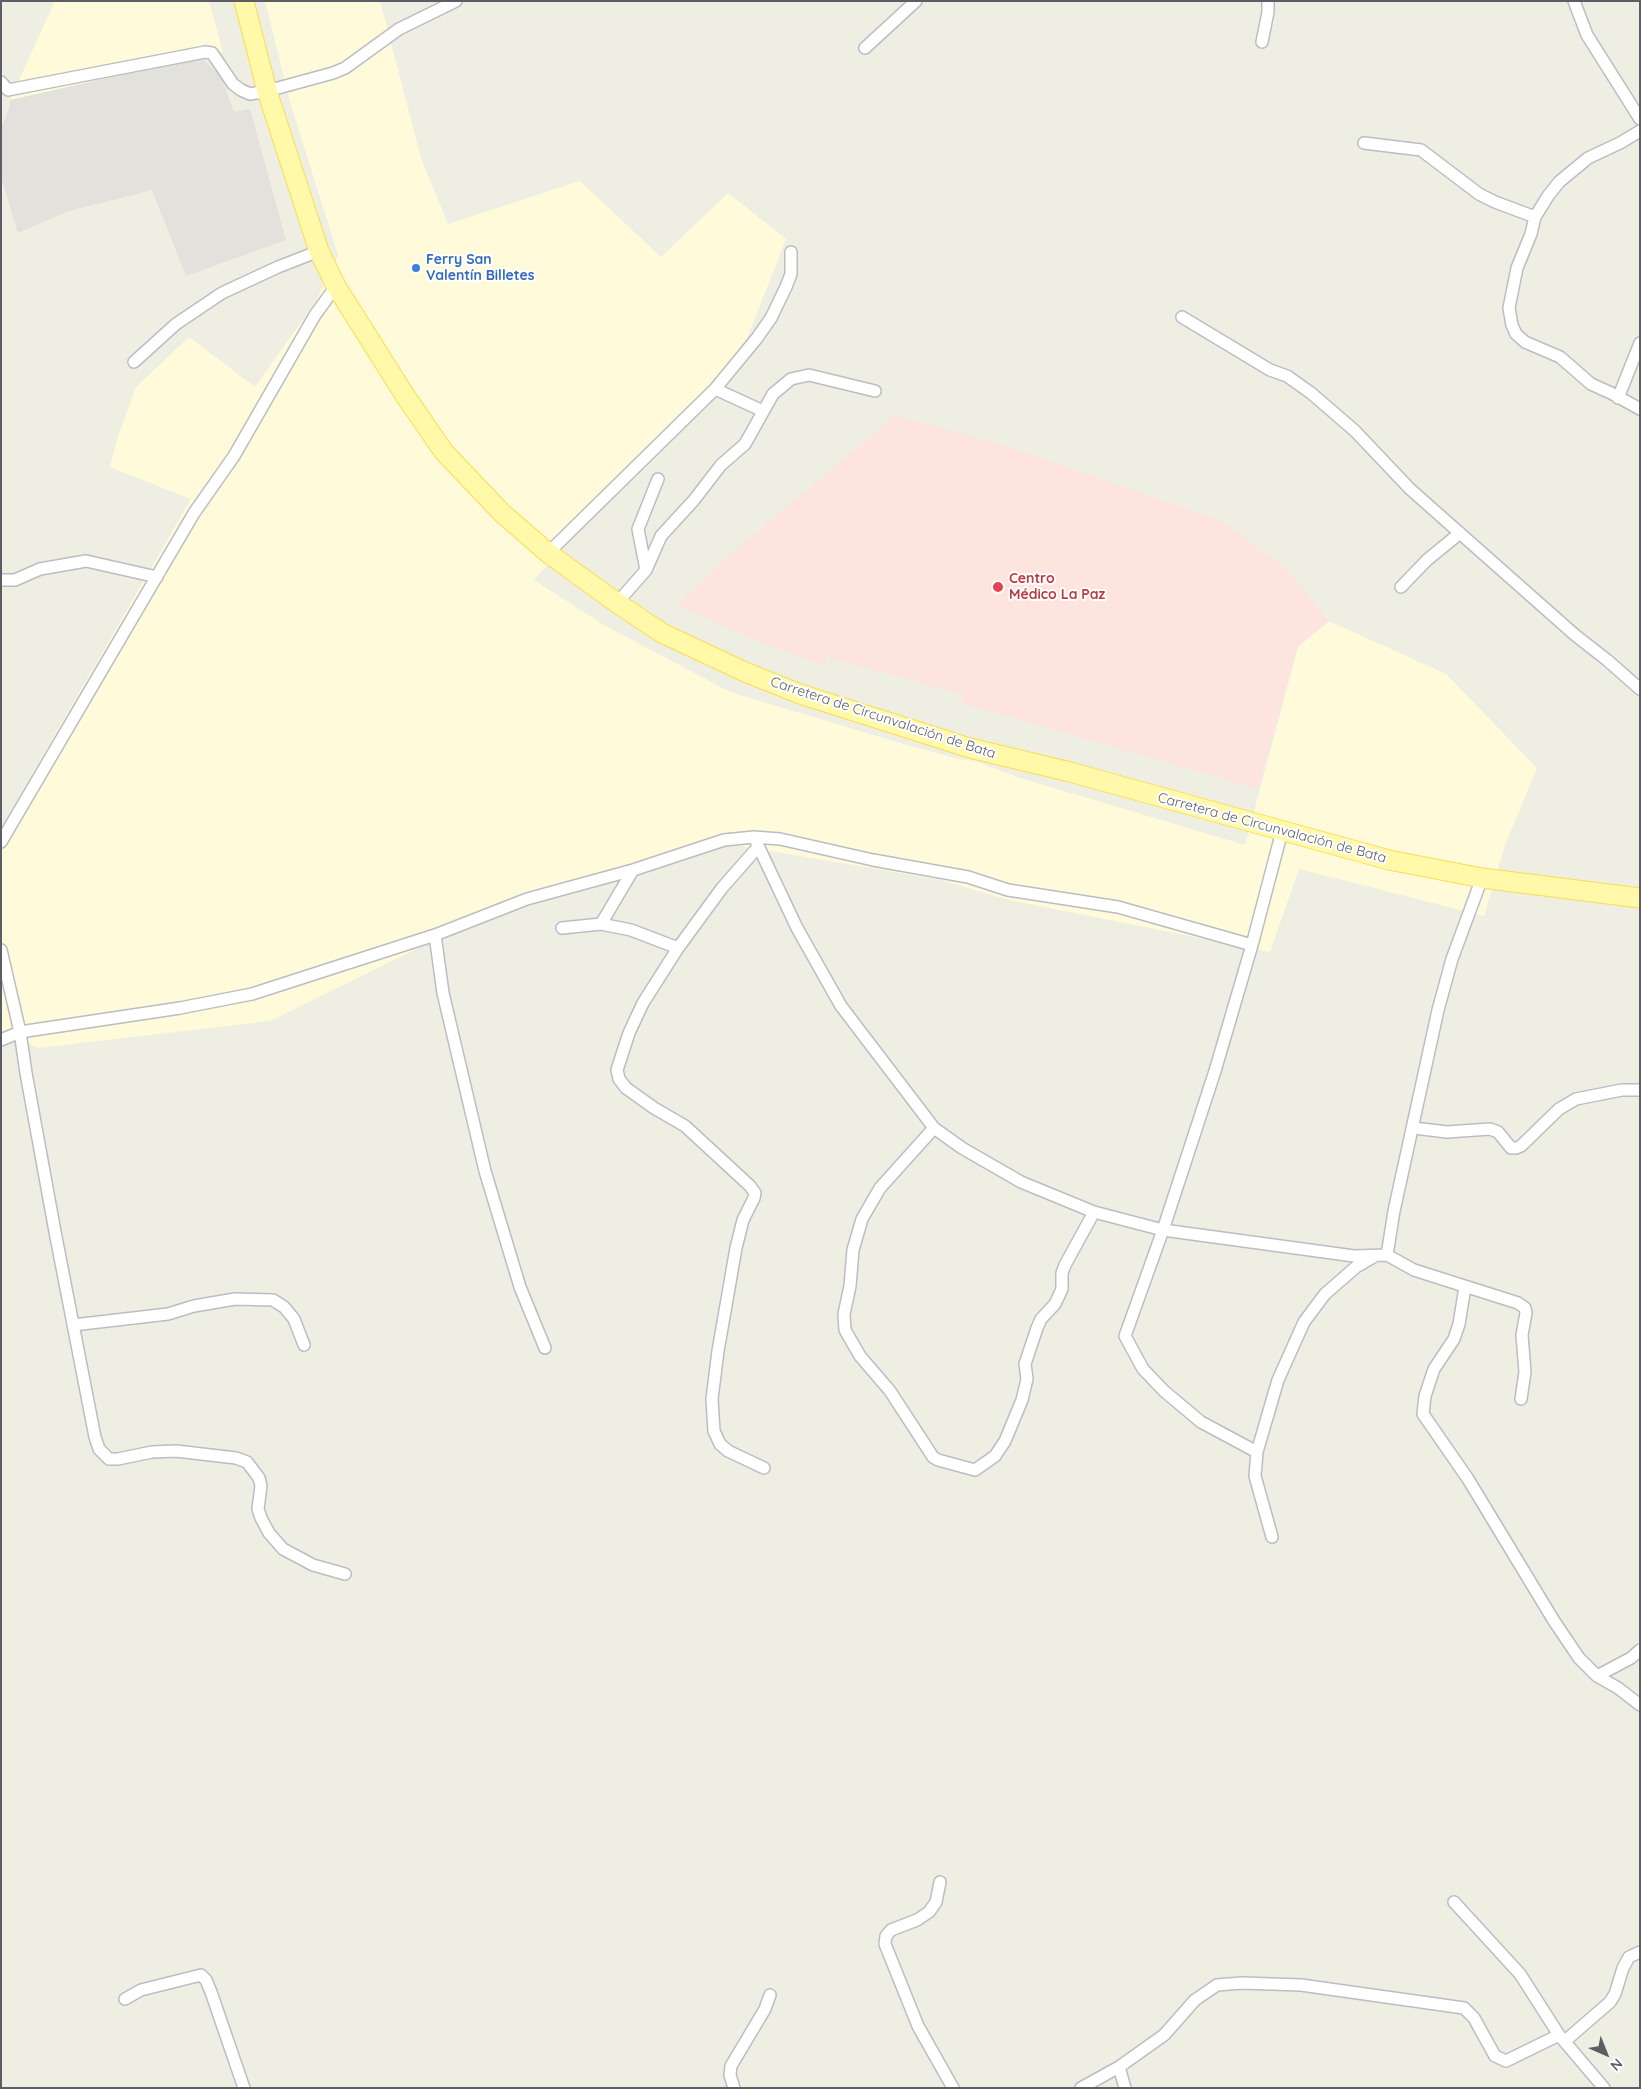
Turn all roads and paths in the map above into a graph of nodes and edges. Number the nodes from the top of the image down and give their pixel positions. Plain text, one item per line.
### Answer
1 (244, 1) edge
2 (456, 1) edge
3 (916, 1) edge
4 (1268, 1) edge
5 (1574, 1) edge
6 (1262, 42) dead end
7 (865, 48) dead end
8 (4, 89) edge
9 (267, 91) junction
10 (1640, 119) edge
11 (1640, 131) edge
12 (1364, 143) dead end
13 (1535, 217) junction
14 (319, 251) junction
15 (790, 252) dead end
16 (336, 286) junction
17 (1182, 317) dead end
18 (1640, 343) edge
19 (134, 362) dead end
20 (715, 389) junction
21 (875, 391) dead end
22 (1618, 398) junction
23 (1640, 409) edge
24 (763, 411) junction
25 (658, 479) dead end
26 (1460, 533) junction
27 (548, 553) junction
28 (646, 570) junction
29 (157, 577) junction
30 (1, 580) edge
31 (1401, 587) dead end
32 (617, 603) junction
33 (1640, 689) edge
34 (1282, 831) junction
35 (1, 842) edge
36 (756, 842) junction
37 (633, 870) junction
38 (1482, 878) junction
39 (1640, 898) edge
40 (601, 924) junction
41 (562, 928) dead end
42 (435, 935) junction
43 (1252, 945) junction
44 (678, 948) junction
45 (1, 950) edge
46 (20, 1032) junction
47 (1, 1040) edge
48 (1640, 1090) edge
49 (934, 1128) junction
50 (1414, 1128) junction
51 (1094, 1212) junction
52 (1163, 1230) junction
53 (1382, 1255) junction
54 (1465, 1287) junction
55 (73, 1325) junction
56 (304, 1345) dead end
57 (545, 1348) dead end
58 (1521, 1399) dead end
59 (1256, 1452) junction
60 (764, 1468) dead end
61 (1272, 1537) dead end
62 (345, 1574) dead end
63 (1640, 1650) edge
64 (1596, 1676) junction
65 (1640, 1705) edge
66 (940, 1882) dead end
67 (1454, 1902) dead end
68 (1640, 1952) edge
69 (770, 1995) dead end
70 (125, 1999) dead end
71 (1562, 2038) junction
72 (1120, 2067) junction
73 (244, 2088) edge
74 (734, 2088) edge
75 (953, 2088) edge
76 (1080, 2088) edge
77 (1125, 2088) edge
78 (1604, 2088) edge

1 - 9 main road, Carretera de Circunvalación de Bata
2 - 9 street
3 - 7 street
4 - 6 street
5 - 10 street
8 - 9 street
9 - 14 main road, Carretera de Circunvalación de Bata
11 - 13 street
12 - 13 street
13 - 22 street
14 - 16 main road, Carretera de Circunvalación de Bata
14 - 19 street
15 - 20 street
16 - 27 main road, Carretera de Circunvalación de Bata
16 - 29 street
17 - 26 street
18 - 22 street
20 - 24 street
20 - 27 street
21 - 24 street
22 - 23 street
24 - 28 street
25 - 28 street
26 - 31 street
26 - 33 street
27 - 32 main road, Carretera de Circunvalación de Bata
28 - 32 street
29 - 30 street
29 - 35 street
32 - 34 main road, Carretera de Circunvalación de Bata
34 - 38 main road, Carretera de Circunvalación de Bata
34 - 43 street
36 - 37 street
36 - 43 street
36 - 44 street
36 - 49 street
37 - 40 street
37 - 42 street
38 - 39 main road, Carretera de Circunvalación de Bata
38 - 50 street
40 - 41 street
40 - 44 street
42 - 46 street
42 - 57 street
43 - 52 street
44 - 60 street
45 - 46 street
46 - 47 street
46 - 55 street
48 - 50 street
49 - 51 street
49 - 51 street
50 - 53 street
51 - 52 street
52 - 53 street
52 - 59 street
53 - 54 street
53 - 59 street
54 - 58 street
54 - 64 street
55 - 56 street
55 - 62 street
59 - 61 street
63 - 64 street
64 - 65 street
66 - 75 street
67 - 71 street
68 - 71 street
69 - 74 street
70 - 73 street
71 - 72 street
71 - 78 street
72 - 76 street
72 - 77 street

